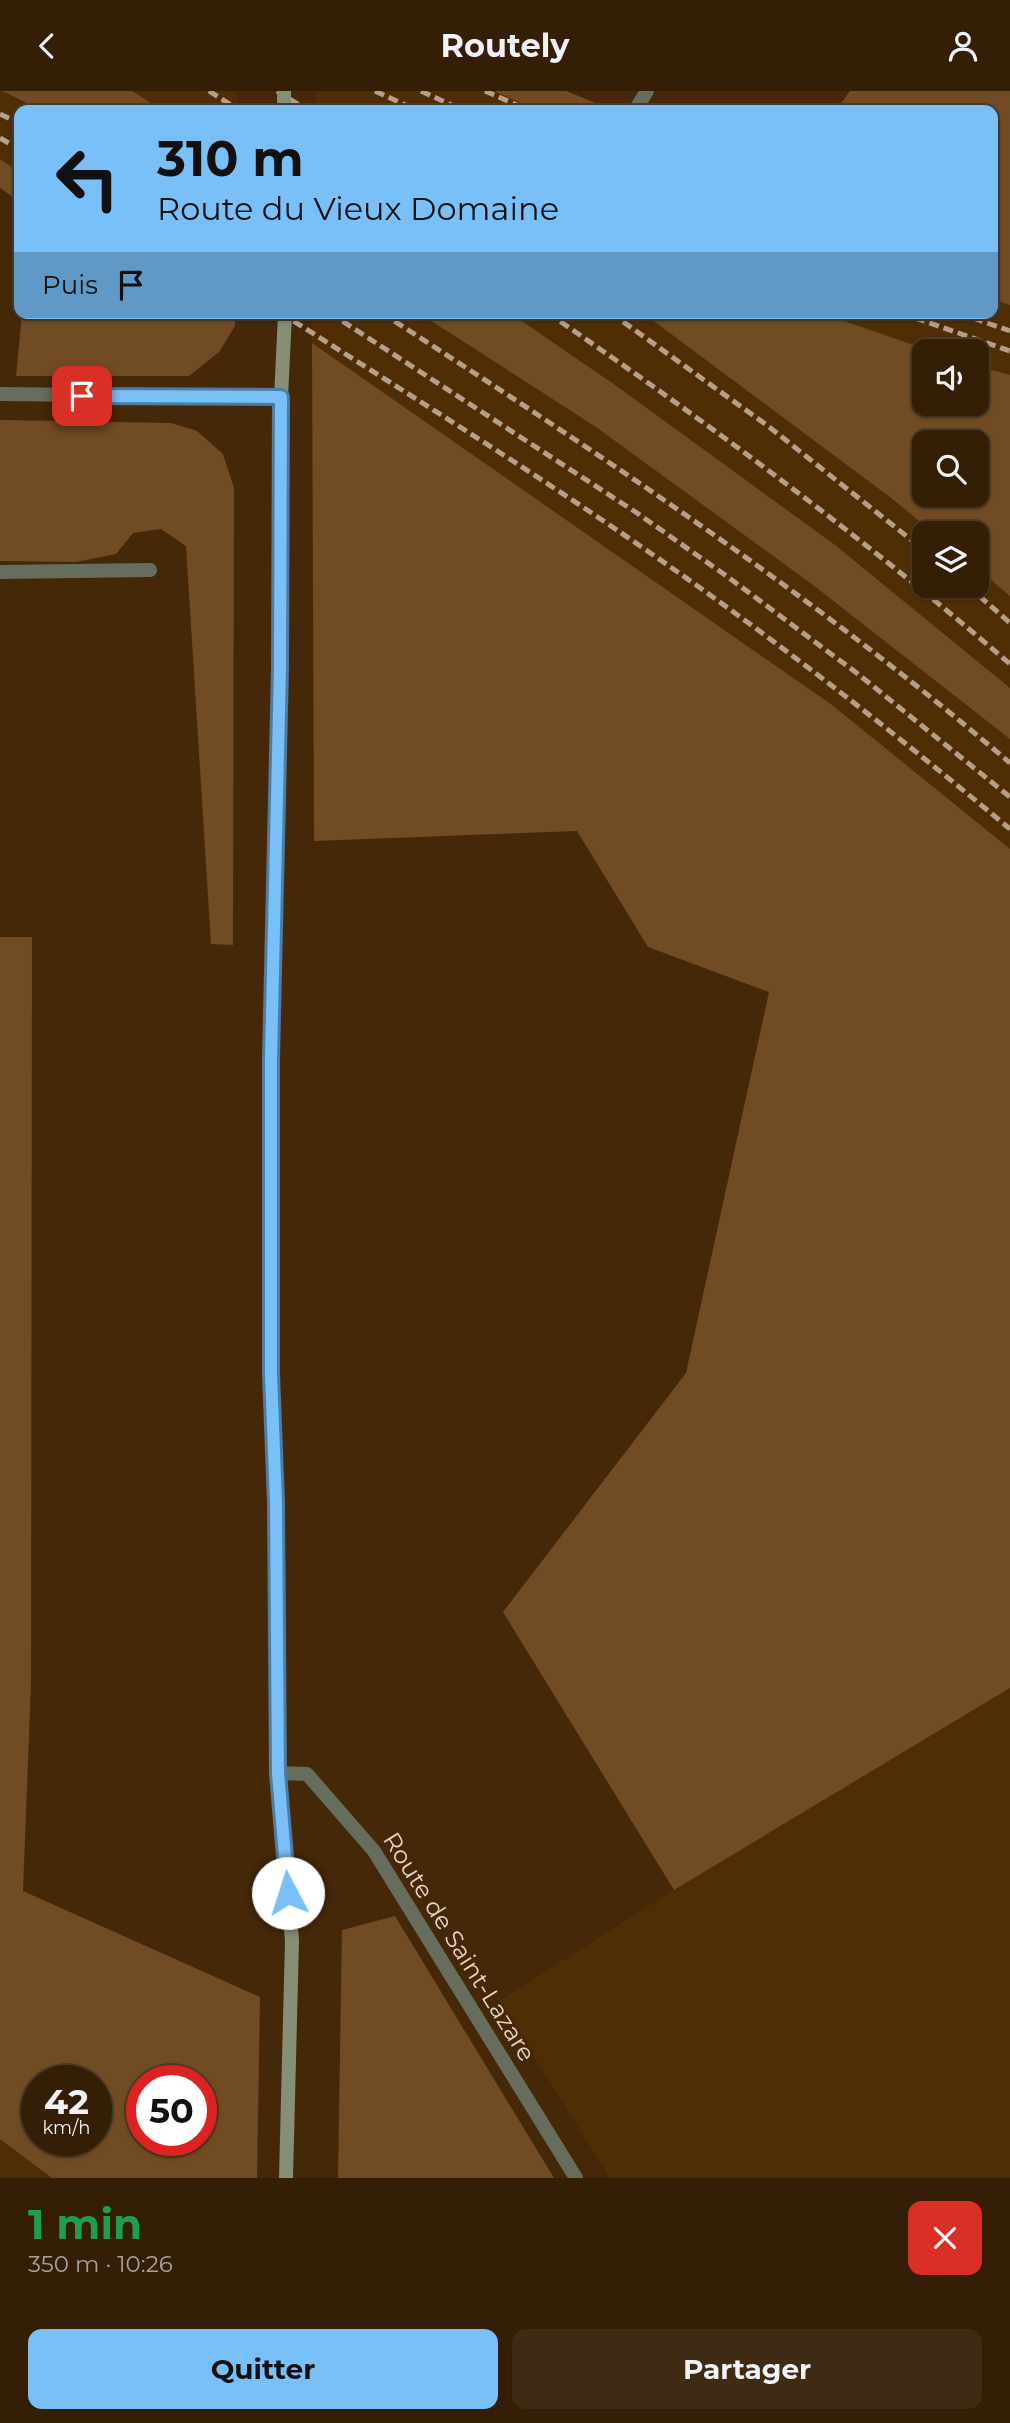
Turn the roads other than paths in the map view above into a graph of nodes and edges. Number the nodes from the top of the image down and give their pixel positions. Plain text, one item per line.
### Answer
1 (285, 319) edge
2 (0, 394) edge
3 (281, 397) junction
4 (150, 570) dead end
5 (0, 572) edge
6 (278, 1773) junction
7 (286, 2178) edge
8 (576, 2178) edge

1 - 3 main road, bridge
2 - 3 street
3 - 6 main road
4 - 5 street
6 - 7 main road
6 - 8 street, Route de Saint-Lazare

